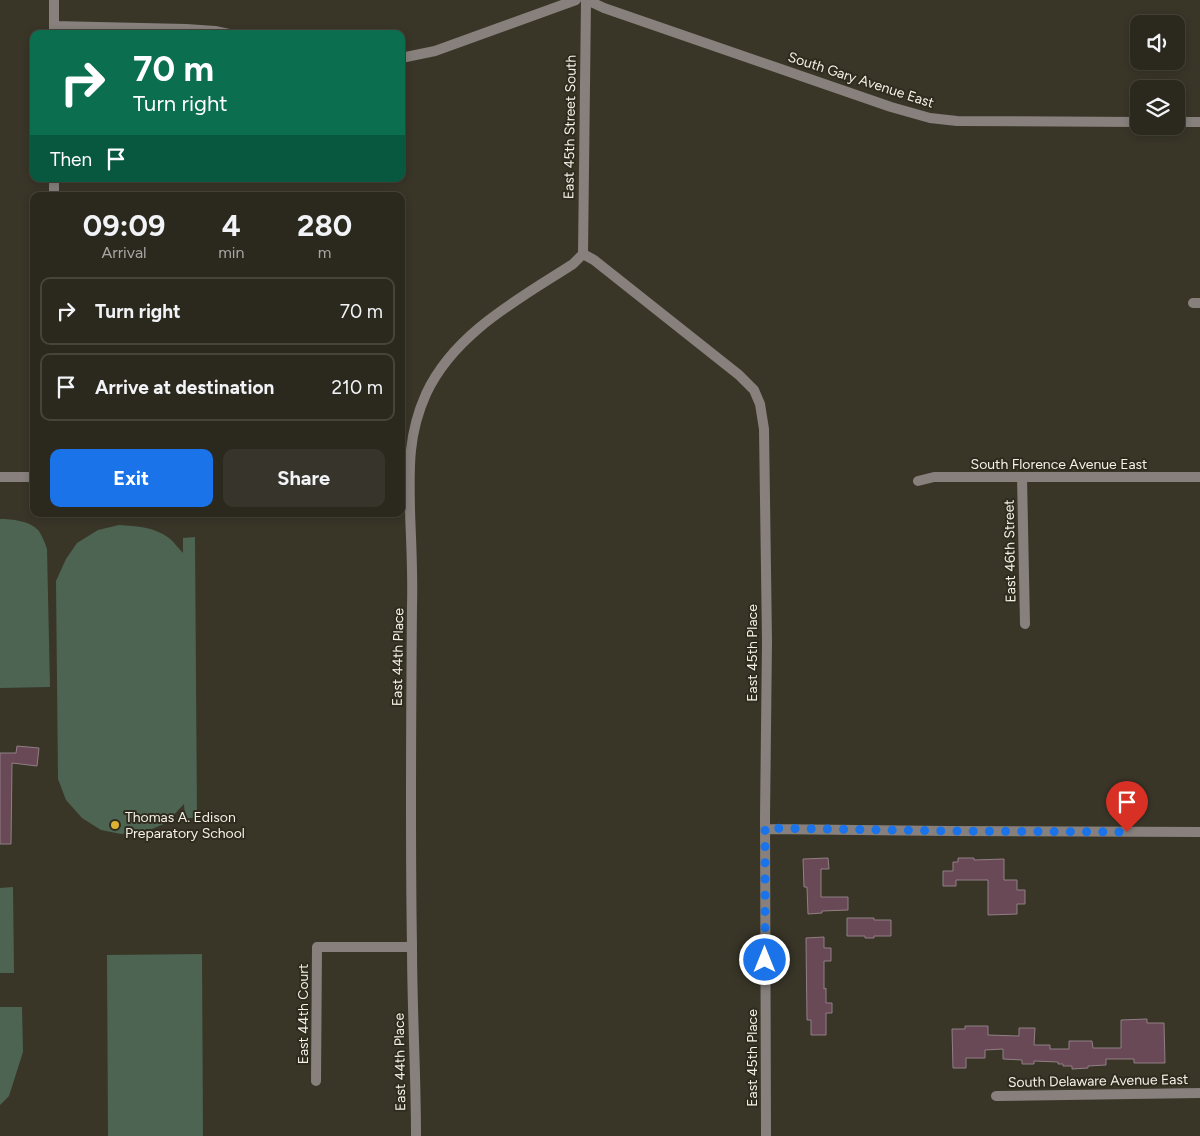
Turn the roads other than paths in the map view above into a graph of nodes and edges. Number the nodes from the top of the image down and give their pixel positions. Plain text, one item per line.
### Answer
1 (54, 0) edge
2 (576, 0) edge
3 (586, 0) edge
4 (54, 30) edge
5 (200, 30) edge
6 (405, 57) edge
7 (1130, 122) edge
8 (1185, 122) edge
9 (1200, 122) edge
10 (583, 254) junction
11 (405, 476) edge
12 (0, 477) edge
13 (1022, 477) junction
14 (1200, 477) edge
15 (30, 478) edge
16 (918, 481) dead end
17 (1025, 624) dead end
18 (765, 828) junction
19 (1200, 832) edge
20 (412, 947) junction
21 (316, 1081) dead end
22 (1200, 1093) edge
23 (996, 1096) dead end
24 (416, 1136) edge
25 (766, 1136) edge

1 - 4 street
2 - 6 street
3 - 7 street, South Gary Avenue East
3 - 10 street, East 45th Street South
4 - 5 street
8 - 9 street
10 - 11 street, East 44th Place
10 - 18 street, East 45th Place
11 - 20 street, East 44th Place
12 - 15 street
13 - 14 street, South Florence Avenue East
13 - 16 street, South Florence Avenue East
13 - 17 street, East 46th Street
18 - 19 street
18 - 25 street, East 45th Place
20 - 21 street, East 44th Court
20 - 24 street, East 44th Place
22 - 23 street, South Delaware Avenue East

